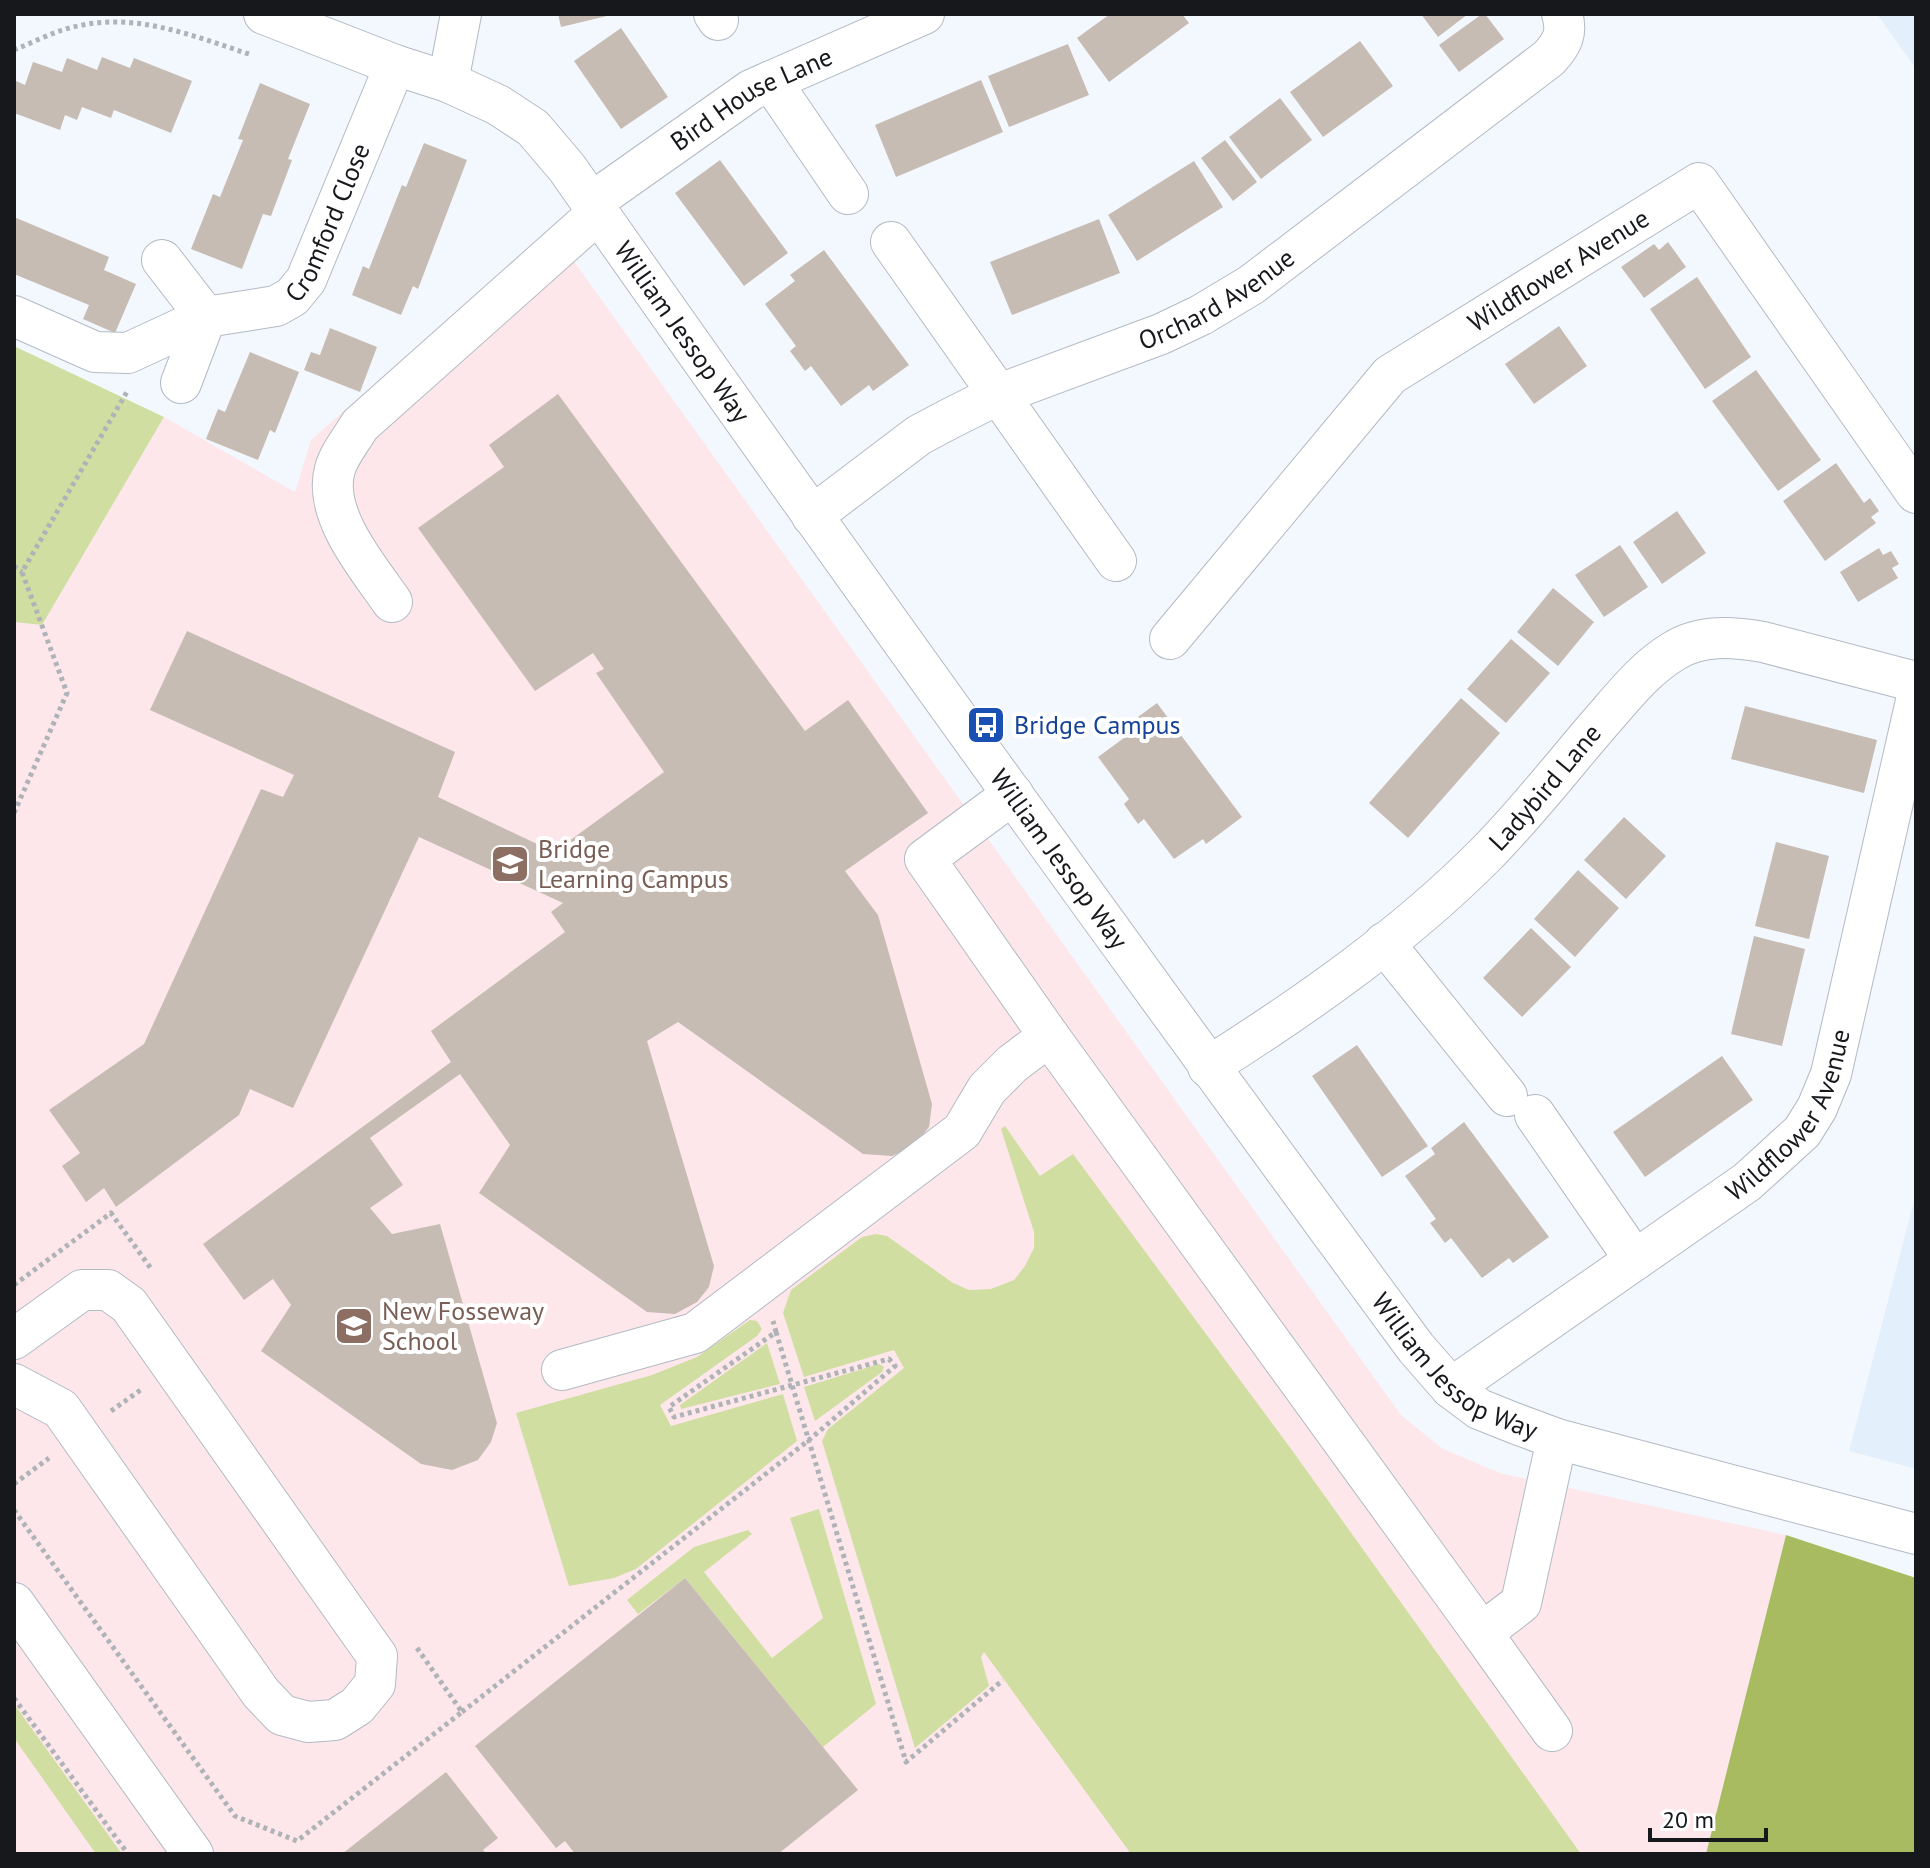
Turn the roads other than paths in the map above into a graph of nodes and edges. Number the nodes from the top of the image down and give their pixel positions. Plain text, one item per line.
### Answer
1 (264, 14) edge
2 (461, 14) edge
3 (924, 14) edge
4 (1562, 14) edge
5 (395, 65) junction
6 (771, 81) junction
7 (448, 82) junction
8 (848, 194) dead end
9 (595, 208) junction
10 (891, 242) dead end
11 (162, 260) dead end
12 (14, 316) edge
13 (206, 317) junction
14 (181, 383) dead end
15 (997, 395) junction
16 (1916, 493) edge
17 (812, 516) junction
18 (1116, 561) dead end
19 (392, 602) dead end
20 (1170, 639) dead end
21 (1916, 682) edge
22 (1916, 701) edge
23 (1013, 794) junction
24 (1384, 943) junction
25 (1049, 1036) junction
26 (1208, 1067) junction
27 (1635, 1260) junction
28 (14, 1339) edge
29 (562, 1370) dead end
30 (14, 1384) edge
31 (1451, 1388) junction
32 (1557, 1439) junction
33 (1916, 1534) edge
34 (14, 1603) edge
35 (1482, 1633) junction
36 (1552, 1731) dead end
37 (193, 1854) edge

1 - 5 street, William Jessop Way
2 - 7 street
3 - 6 street, Bird House Lane
4 - 15 street, Orchard Avenue
5 - 7 street, William Jessop Way
5 - 13 street, Cromford Close
6 - 8 street
6 - 9 street, Bird House Lane
7 - 9 street, William Jessop Way
9 - 17 street, William Jessop Way
9 - 19 street, Bird House Lane
10 - 15 street
11 - 13 street
12 - 13 street, Cromford Close
13 - 14 street
15 - 17 street, Orchard Avenue
15 - 18 street
16 - 20 street, Wildflower Avenue
17 - 23 street, William Jessop Way
21 - 24 street, Ladybird Lane
22 - 27 street, Wildflower Avenue
23 - 25 street
23 - 26 street, William Jessop Way
24 - 26 street, Ladybird Lane
24 - 27 street
25 - 29 street
25 - 35 street
26 - 31 street, William Jessop Way
27 - 31 street, Wildflower Avenue
28 - 30 street
31 - 32 street, William Jessop Way
32 - 33 street, William Jessop Way
32 - 35 street
34 - 37 street
35 - 36 street

